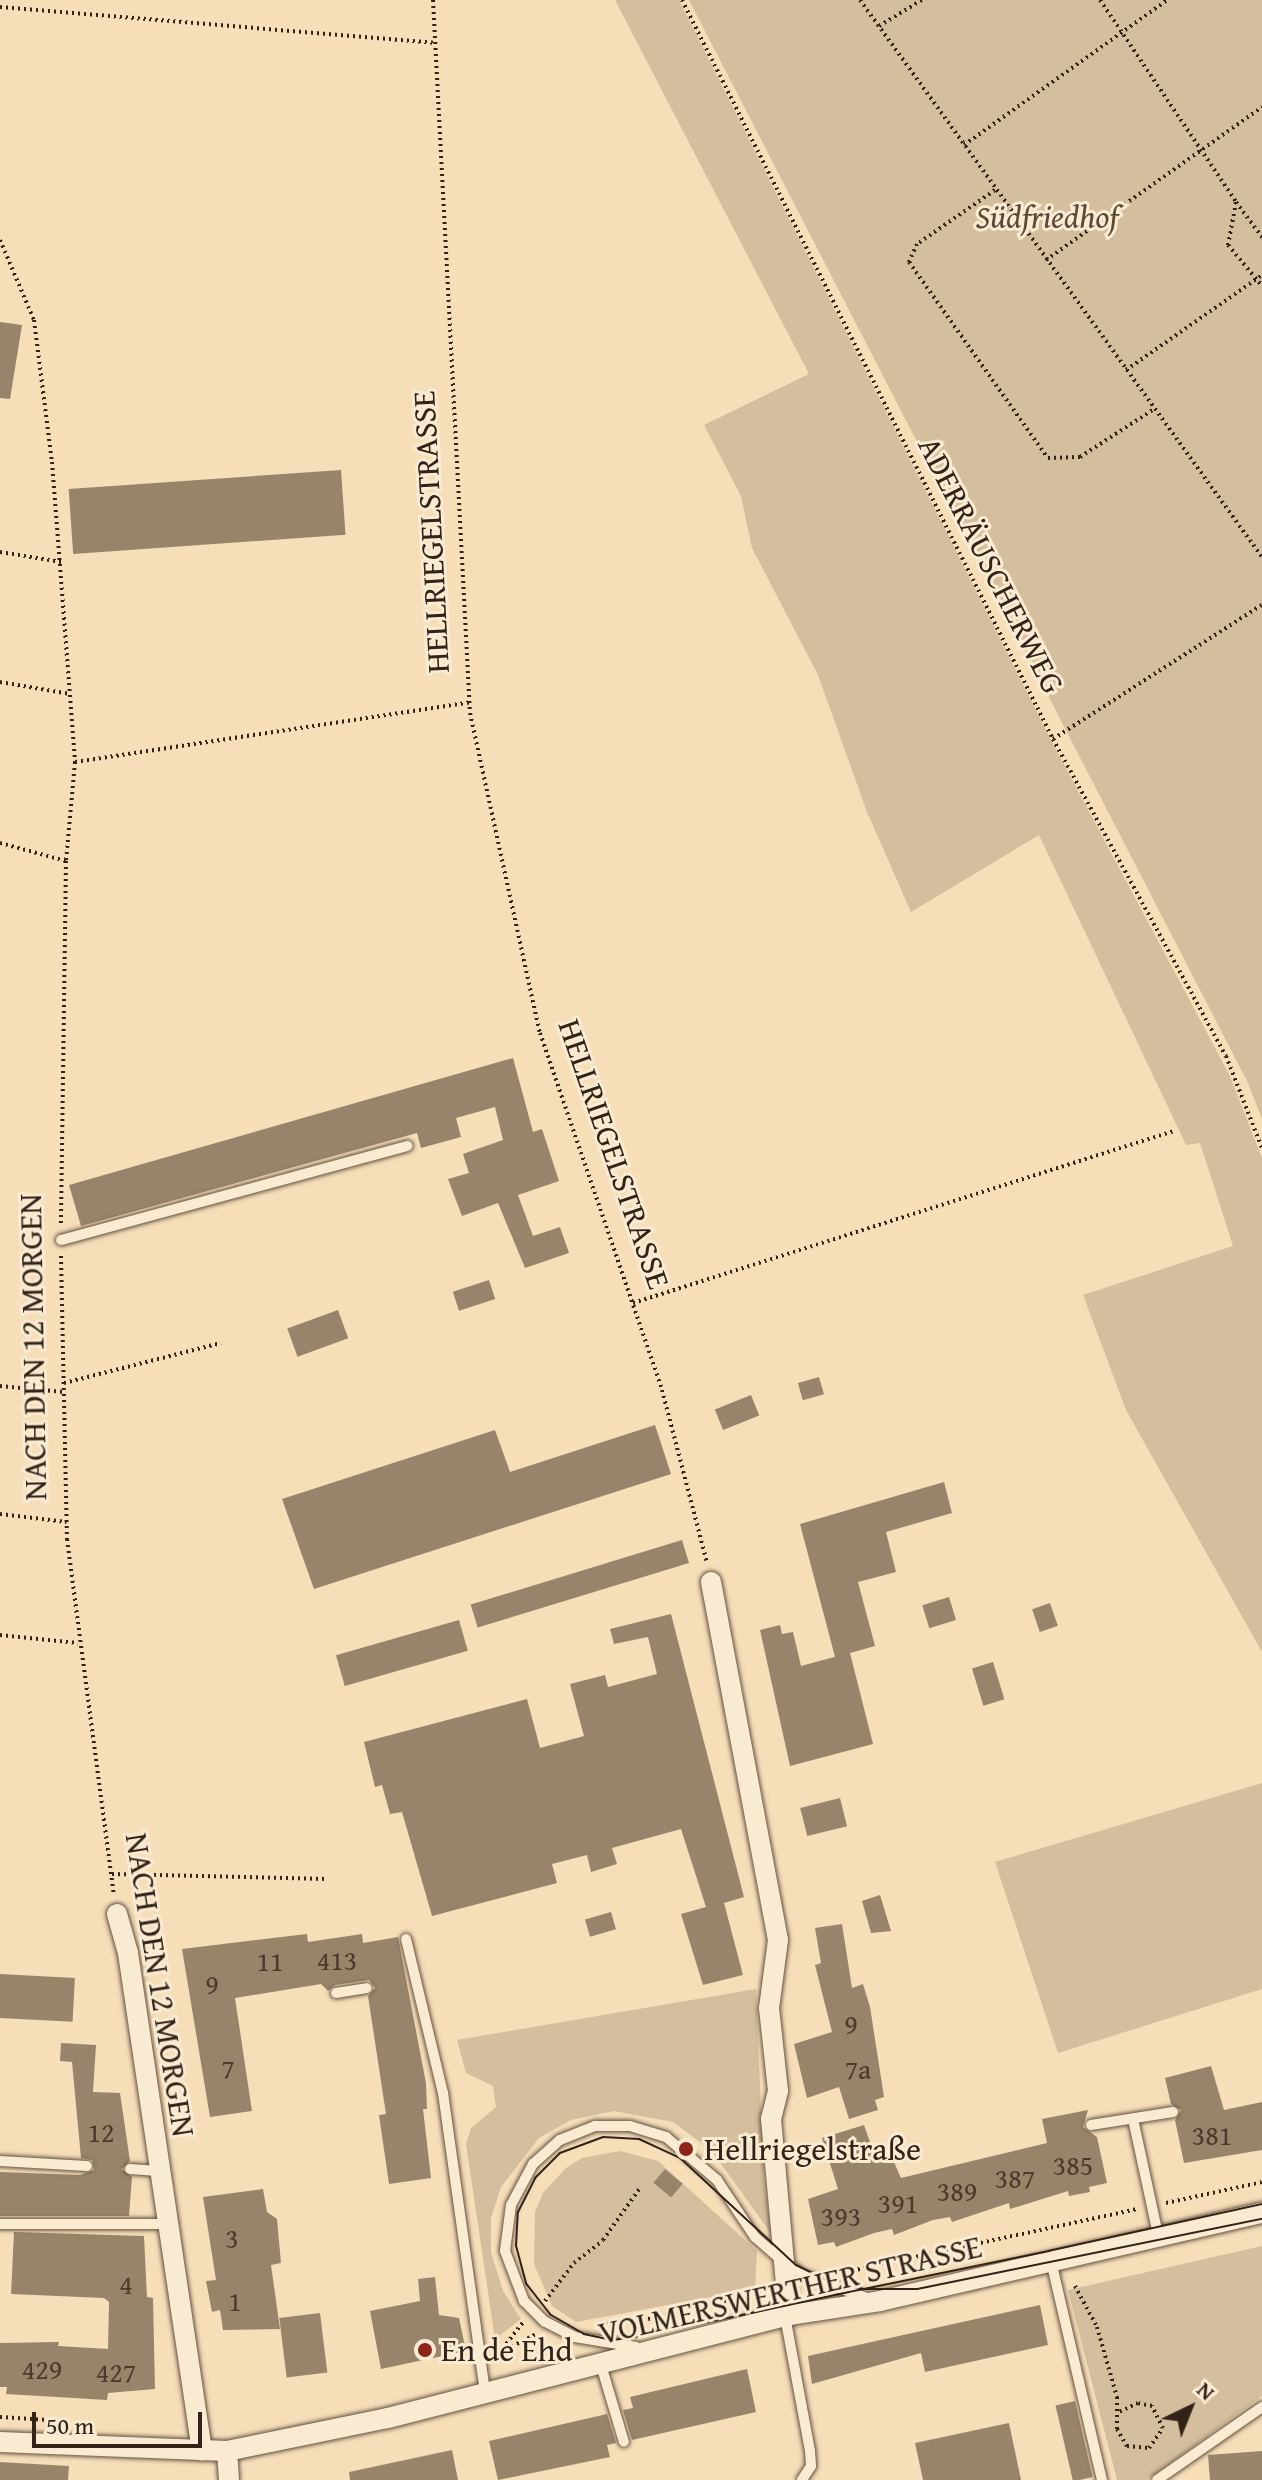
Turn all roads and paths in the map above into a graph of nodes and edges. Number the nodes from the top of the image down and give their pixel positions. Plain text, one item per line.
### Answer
1 (433, 0) edge
2 (682, 0) edge
3 (860, 0) edge
4 (922, 0) edge
5 (1100, 0) edge
6 (1167, 0) edge
7 (0, 7) edge
8 (879, 26) junction
9 (1123, 32) junction
10 (435, 43) junction
11 (1262, 107) edge
12 (963, 145) junction
13 (995, 190) junction
14 (1236, 202) junction
15 (1262, 237) edge
16 (0, 240) edge
17 (1046, 260) junction
18 (1262, 275) edge
19 (1257, 279) junction
20 (1262, 286) edge
21 (1126, 370) junction
22 (1154, 409) junction
23 (0, 552) edge
24 (1262, 557) edge
25 (61, 562) junction
26 (1262, 605) edge
27 (0, 682) edge
28 (70, 694) junction
29 (470, 702) junction
30 (1053, 739) junction
31 (75, 762) junction
32 (0, 843) edge
33 (66, 861) junction
34 (1174, 1131) dead end
35 (407, 1146) dead end
36 (1262, 1148) edge
37 (61, 1240) junction
38 (633, 1303) junction
39 (221, 1343) dead end
40 (64, 1383) junction
41 (0, 1386) edge
42 (64, 1392) junction
43 (0, 1514) edge
44 (67, 1522) junction
45 (711, 1582) joint
46 (0, 1635) edge
47 (78, 1643) junction
48 (112, 1874) junction
49 (328, 1879) dead end
50 (117, 1914) joint
51 (406, 1939) dead end
52 (367, 1988) dead end
53 (336, 1993) dead end
54 (1173, 2112) dead end
55 (1133, 2119) junction
56 (1091, 2125) dead end
57 (0, 2161) edge
58 (87, 2166) dead end
59 (130, 2169) dead end
60 (158, 2171) junction
61 (1262, 2182) edge
62 (640, 2188) dead end
63 (1152, 2206) junction
64 (1262, 2213) edge
65 (0, 2224) edge
66 (166, 2224) junction
67 (1158, 2235) junction
68 (1051, 2259) junction
69 (783, 2261) junction
70 (836, 2276) dead end
71 (1073, 2283) dead end
72 (777, 2289) dead end
73 (880, 2301) junction
74 (534, 2311) junction
75 (787, 2316) junction
76 (596, 2324) dead end
77 (537, 2333) dead end
78 (690, 2341) junction
79 (601, 2365) junction
80 (485, 2393) junction
81 (1262, 2407) edge
82 (1117, 2413) junction
83 (0, 2442) edge
84 (624, 2442) dead end
85 (202, 2451) junction
86 (227, 2451) junction
87 (229, 2480) edge
88 (802, 2480) edge
89 (1102, 2480) edge
90 (1157, 2480) edge

1 - 10 path, HELLRIEGELSTRASSE
2 - 30 path, ADERRÄUSCHERWEG
3 - 8 path
4 - 8 path
5 - 9 path
6 - 9 path
7 - 10 path
8 - 12 path
9 - 12 path
9 - 14 path
10 - 29 path, HELLRIEGELSTRASSE
11 - 17 path
12 - 13 path
13 - 17 path
13 - 22 path
14 - 15 path
14 - 19 path
16 - 25 path, NACH DEN 12 MORGEN
17 - 21 path
18 - 19 path
19 - 20 path
19 - 21 path
21 - 22 path
22 - 24 path
23 - 25 path
25 - 28 path, NACH DEN 12 MORGEN
26 - 30 path
27 - 28 path
28 - 31 path, NACH DEN 12 MORGEN
29 - 31 path
29 - 38 path, HELLRIEGELSTRASSE
30 - 36 path, ADERRÄUSCHERWEG
31 - 33 path, NACH DEN 12 MORGEN
32 - 33 path
33 - 37 path, NACH DEN 12 MORGEN
34 - 38 path
35 - 37 lane
37 - 40 path, NACH DEN 12 MORGEN
38 - 45 path, HELLRIEGELSTRASSE
39 - 40 path
40 - 42 path, NACH DEN 12 MORGEN
41 - 42 path
42 - 44 path, NACH DEN 12 MORGEN
43 - 44 path
44 - 47 path, NACH DEN 12 MORGEN
45 - 69 street
46 - 47 path
47 - 48 path, NACH DEN 12 MORGEN
48 - 49 path
48 - 50 path, NACH DEN 12 MORGEN
50 - 60 street, NACH DEN 12 MORGEN
51 - 80 lane
52 - 53 lane
54 - 55 lane
55 - 56 lane
55 - 63 lane
57 - 58 lane
59 - 60 lane
60 - 66 street, NACH DEN 12 MORGEN
61 - 63 path
62 - 74 path
63 - 67 lane
63 - 70 path
64 - 67 street, VOLMERSWERTHER STRASSE
65 - 66 lane
66 - 85 street, NACH DEN 12 MORGEN
67 - 68 street, VOLMERSWERTHER STRASSE
68 - 73 street, VOLMERSWERTHER STRASSE
68 - 89 lane
69 - 73 lane
69 - 74 lane
69 - 75 street
71 - 82 path
72 - 76 path
73 - 75 street, VOLMERSWERTHER STRASSE
74 - 77 path
74 - 78 lane
75 - 78 street, VOLMERSWERTHER STRASSE
75 - 88 lane
78 - 79 street, VOLMERSWERTHER STRASSE
79 - 80 street, VOLMERSWERTHER STRASSE
79 - 84 lane
80 - 86 street, VOLMERSWERTHER STRASSE
81 - 90 lane
82 - 82 path
83 - 85 street, VOLMERSWERTHER STRASSE
85 - 86 street, VOLMERSWERTHER STRASSE
86 - 87 street

